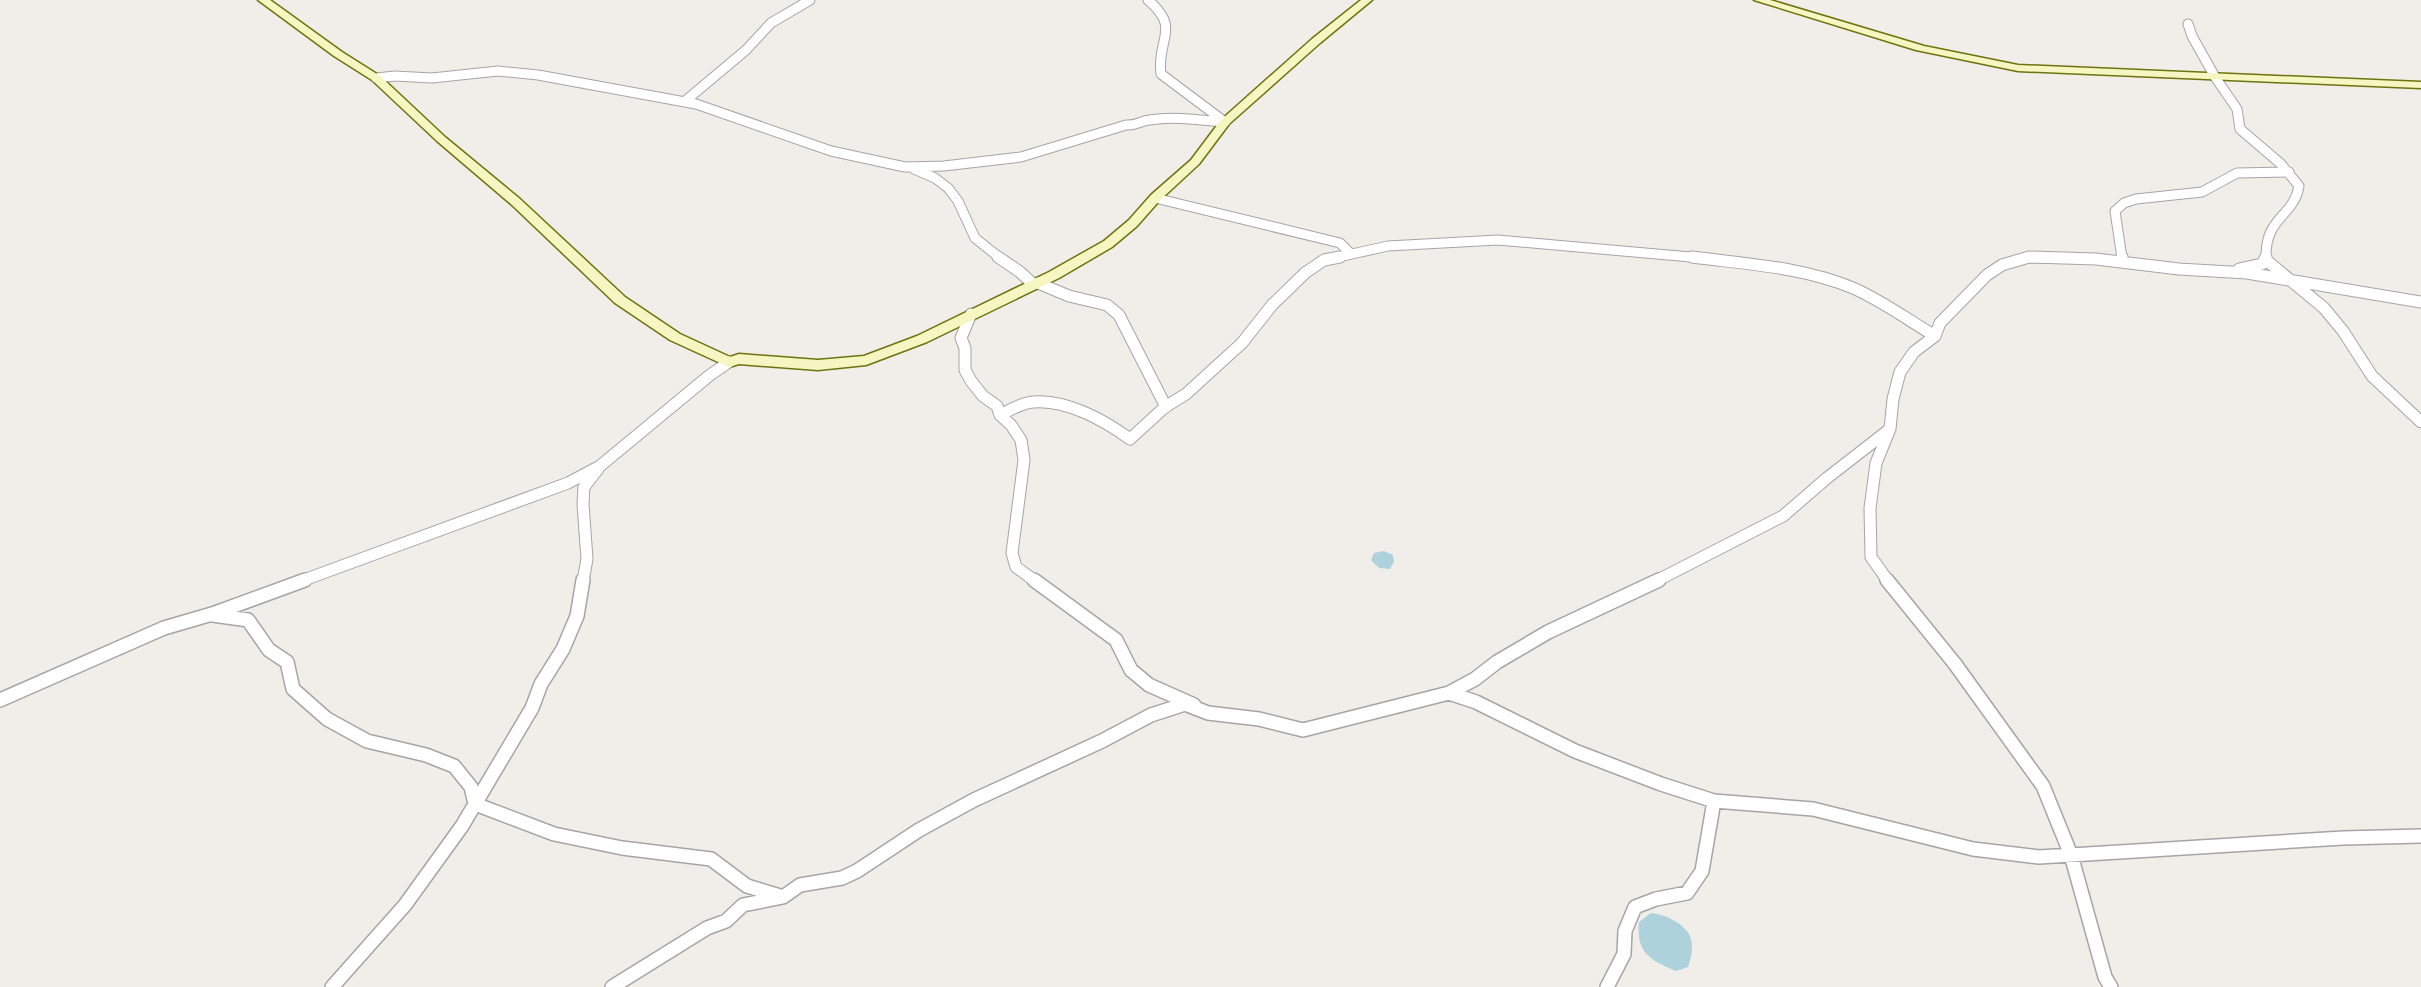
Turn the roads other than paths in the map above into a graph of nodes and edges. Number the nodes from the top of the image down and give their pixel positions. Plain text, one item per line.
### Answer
1 (263, 0) edge
2 (810, 0) edge
3 (1148, 0) edge
4 (1367, 0) edge
5 (1760, 0) edge
6 (2188, 24) dead end
7 (2215, 77) junction
8 (376, 78) junction
9 (2421, 86) edge
10 (684, 102) junction
11 (1225, 122) junction
12 (906, 167) junction
13 (2289, 172) junction
14 (1155, 198) junction
15 (1350, 253) junction
16 (2266, 260) junction
17 (2123, 262) junction
18 (2224, 271) junction
19 (2290, 281) junction
20 (1036, 284) junction
21 (2421, 302) edge
22 (970, 314) junction
23 (1935, 336) junction
24 (729, 362) junction
25 (1166, 407) junction
26 (1000, 415) junction
27 (2421, 422) edge
28 (1890, 429) junction
29 (600, 466) junction
30 (212, 614) junction
31 (1449, 693) junction
32 (0, 700) edge
33 (1208, 713) junction
34 (1714, 801) junction
35 (475, 804) junction
36 (2421, 836) edge
37 (2070, 855) junction
38 (783, 897) junction
39 (332, 987) edge
40 (612, 987) edge
41 (1607, 987) edge
42 (2111, 987) edge

1 - 8 street
2 - 10 street
3 - 11 street
4 - 11 street
5 - 7 street
6 - 7 street
7 - 9 street
7 - 13 street
8 - 10 street
8 - 24 street
10 - 12 street
11 - 12 street
11 - 14 street
12 - 20 street
13 - 16 street
13 - 17 street
14 - 15 street
14 - 20 street
15 - 23 street
15 - 25 street
16 - 18 street
16 - 19 street
17 - 18 street
17 - 23 street
18 - 19 street
19 - 21 street
19 - 27 street
20 - 22 street
20 - 25 street
22 - 24 street
22 - 26 street
23 - 28 street
24 - 29 street
25 - 26 street
26 - 33 street
28 - 31 street
28 - 37 street
29 - 30 street
29 - 35 street
30 - 32 street
30 - 35 street
31 - 33 street
31 - 34 street
33 - 38 street
34 - 37 street
34 - 41 street
35 - 38 street
35 - 39 street
36 - 37 street
37 - 42 street
38 - 40 street

